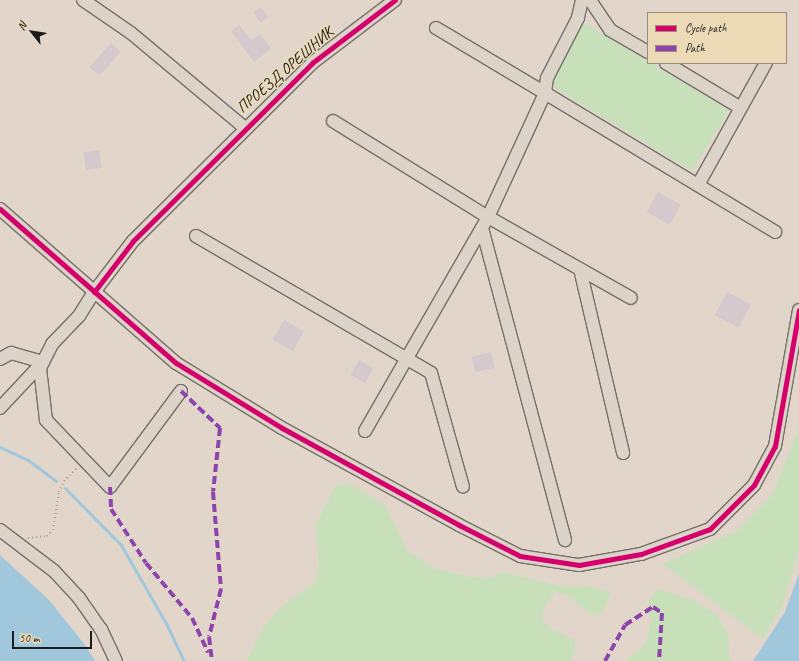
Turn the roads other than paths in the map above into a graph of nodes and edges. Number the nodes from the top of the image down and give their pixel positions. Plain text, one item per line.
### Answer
1 (83, 0) edge
2 (395, 0) edge
3 (582, 0) edge
4 (590, 0) edge
5 (436, 28) dead end
6 (647, 51) edge
7 (668, 64) edge
8 (765, 64) edge
9 (545, 93) junction
10 (741, 108) junction
11 (333, 121) dead end
12 (245, 128) junction
13 (698, 185) junction
14 (0, 209) edge
15 (488, 217) junction
16 (482, 228) junction
17 (775, 232) dead end
18 (196, 236) dead end
19 (580, 269) junction
20 (94, 292) junction
21 (632, 298) dead end
22 (799, 310) edge
23 (0, 359) edge
24 (407, 359) junction
25 (43, 362) junction
26 (180, 391) dead end
27 (0, 408) edge
28 (365, 431) dead end
29 (623, 453) dead end
30 (463, 487) dead end
31 (0, 530) edge
32 (565, 540) dead end
33 (116, 661) edge

1 - 12 street, ПРОЕЗД ОРЕШНИК
2 - 12 street, ПРОЕЗД ОРЕШНИК
3 - 9 street
4 - 6 street
5 - 9 street
7 - 10 street
8 - 10 street
9 - 13 street
9 - 15 street
10 - 13 street
11 - 15 street
12 - 20 street
13 - 17 street
14 - 20 street
15 - 16 street
15 - 19 street
16 - 24 street
16 - 32 street
18 - 24 street
19 - 21 street
19 - 29 street
20 - 22 street
20 - 25 street
23 - 25 street
24 - 28 street
24 - 30 street
25 - 26 street
25 - 27 street
31 - 33 street

